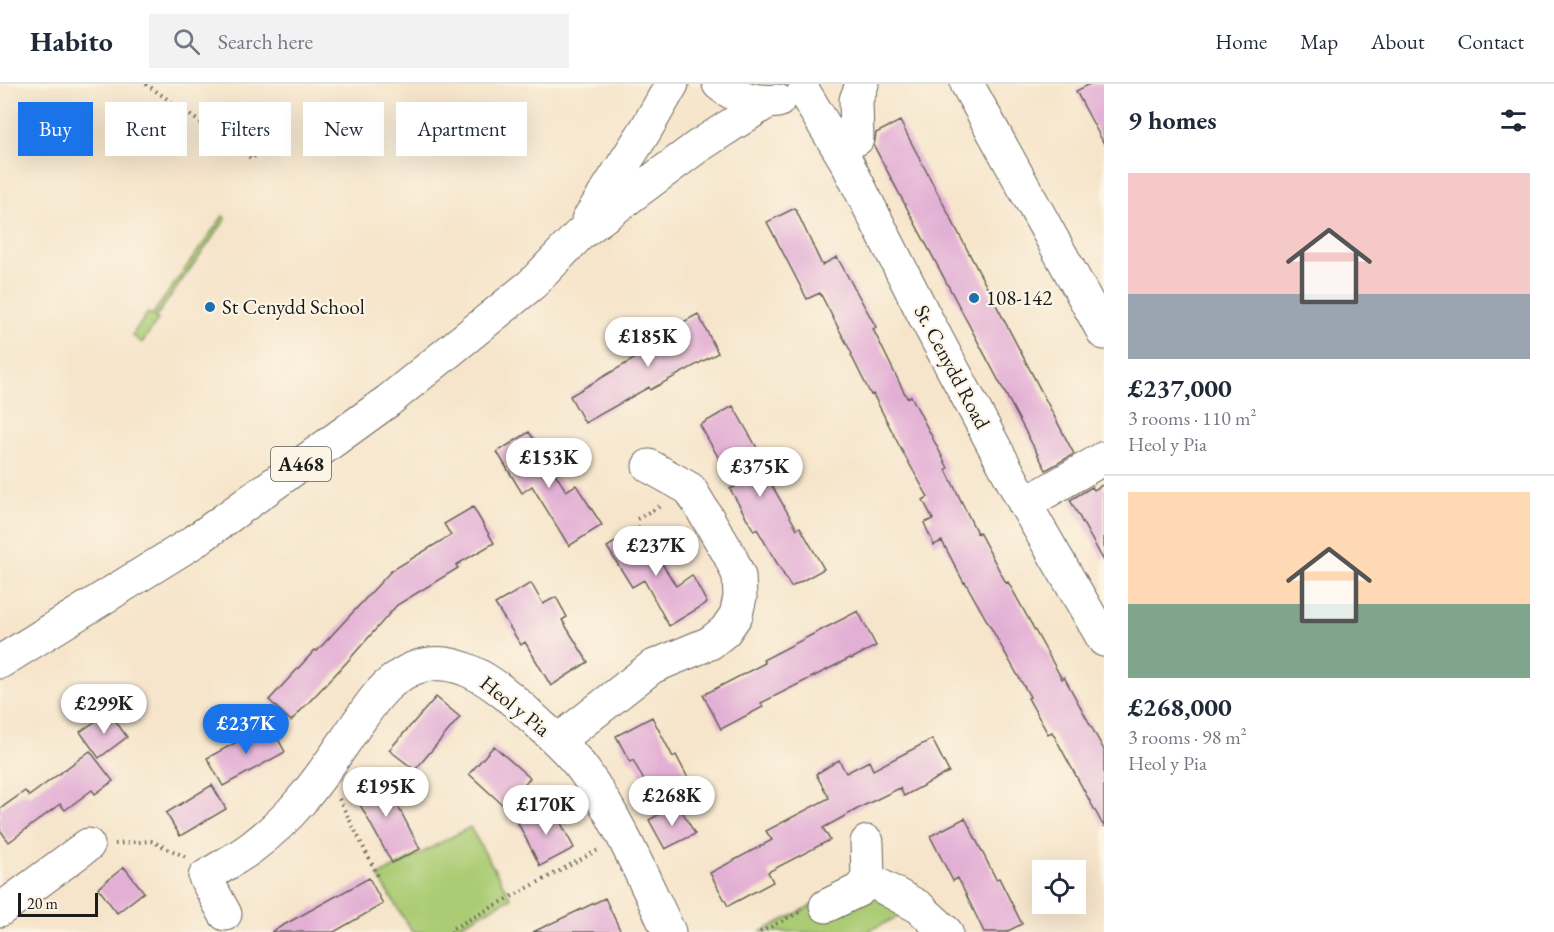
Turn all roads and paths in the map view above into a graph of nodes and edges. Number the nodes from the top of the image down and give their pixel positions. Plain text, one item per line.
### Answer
1 (146, 84) edge
2 (672, 84) edge
3 (719, 84) edge
4 (862, 84) edge
5 (967, 84) edge
6 (809, 88) edge
7 (767, 102) junction
8 (199, 122) edge
9 (857, 139) dead end
10 (580, 234) junction
11 (1104, 333) edge
12 (1104, 458) edge
13 (649, 466) dead end
14 (1025, 504) junction
15 (1104, 640) edge
16 (0, 662) edge
17 (558, 741) junction
18 (324, 771) junction
19 (622, 837) junction
20 (867, 842) dead end
21 (88, 845) dead end
22 (378, 876) dead end
23 (868, 879) junction
24 (826, 906) joint
25 (0, 910) edge
26 (225, 914) dead end
27 (451, 932) edge
28 (669, 932) edge
29 (760, 932) edge
30 (946, 932) edge

1 - 8 path
2 - 10 main road, A468
3 - 7 main road
4 - 9 main road
5 - 11 main road
6 - 7 main road
6 - 14 main road, St. Cenydd Road
7 - 10 main road, A468
10 - 16 main road, A468
12 - 14 main road
13 - 17 main road
14 - 15 main road, St. Cenydd Road
17 - 18 main road, Heol y Pia
17 - 19 main road, Heol y Pia
18 - 22 path
18 - 26 main road, Heol y Pia
19 - 27 path
19 - 28 main road, Heol y Pia
20 - 23 main road
21 - 25 main road
23 - 24 main road
23 - 30 main road
24 - 29 path

